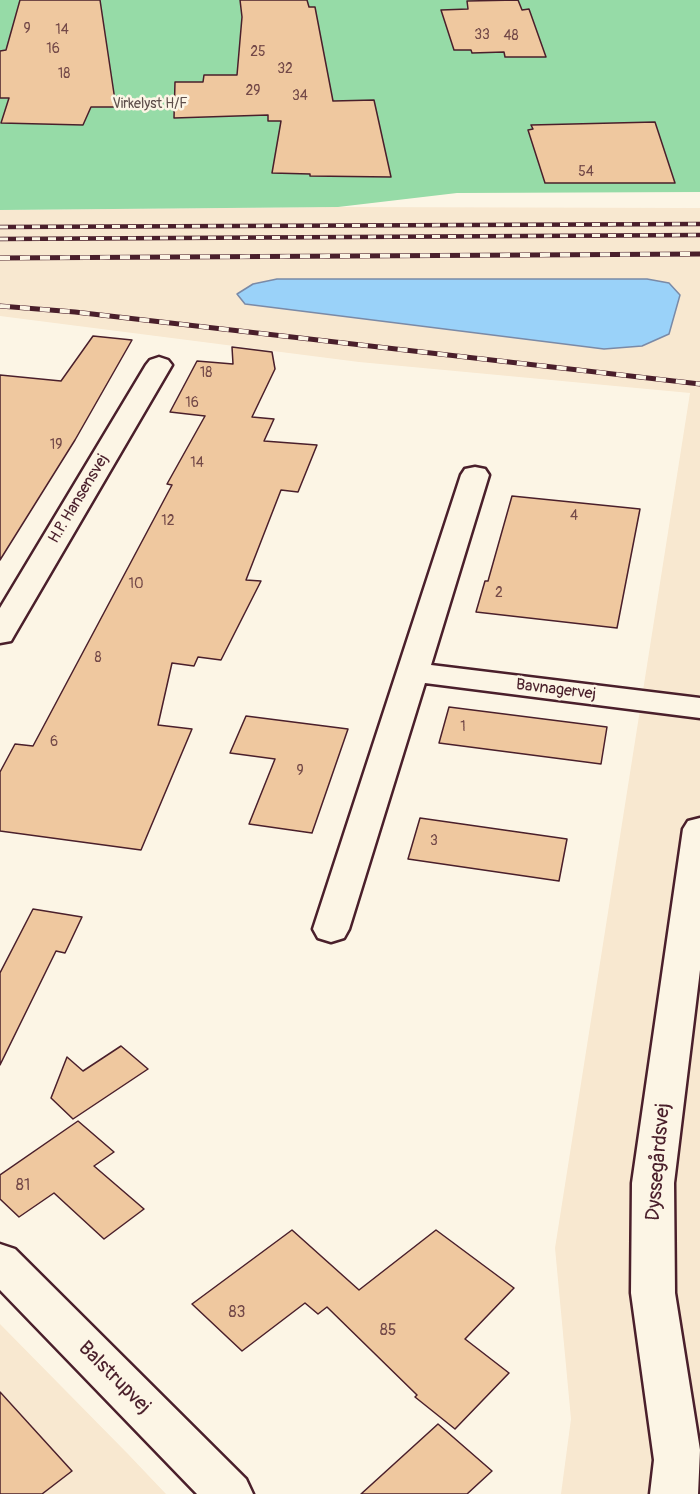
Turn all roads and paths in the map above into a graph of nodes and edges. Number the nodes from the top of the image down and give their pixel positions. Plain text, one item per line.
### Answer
1 (159, 365) dead end
2 (475, 475) dead end
3 (0, 634) edge
4 (413, 672) junction
5 (700, 708) edge
6 (700, 829) edge
7 (331, 928) dead end
8 (0, 1262) edge
9 (229, 1494) edge
10 (674, 1494) edge

1 - 3 street, H.P. Hansensvej
2 - 4 street
4 - 5 street, Bavnagervej
4 - 7 street
6 - 10 street, Dyssegårdsvej
8 - 9 street, Balstrupvej

